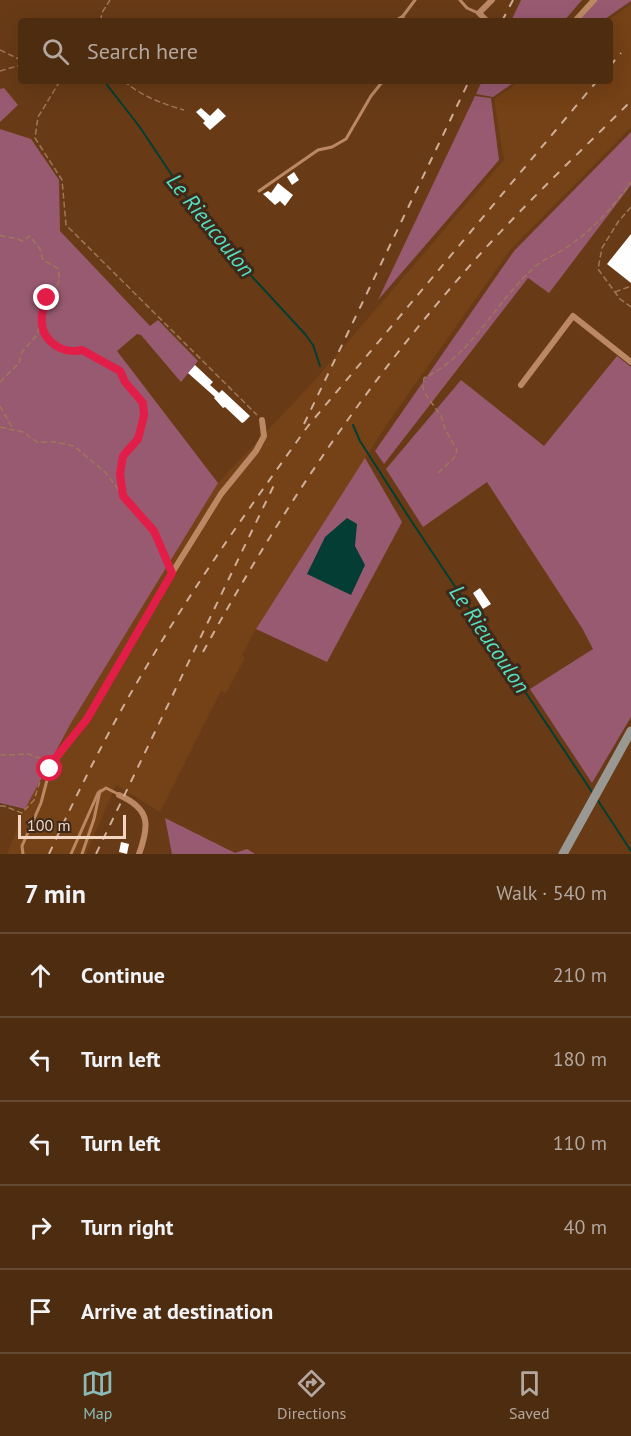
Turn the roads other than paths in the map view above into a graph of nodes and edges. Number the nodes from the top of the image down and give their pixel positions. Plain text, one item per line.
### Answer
1 (415, 0) edge
2 (460, 0) edge
3 (492, 0) edge
4 (594, 0) edge
5 (404, 18) edge
6 (483, 18) edge
7 (578, 18) edge
8 (381, 84) edge
9 (259, 191) dead end
10 (631, 362) edge
11 (521, 385) dead end
12 (262, 420) road end
13 (631, 731) edge
14 (52, 764) joint
15 (100, 790) junction
16 (119, 795) joint
17 (23, 854) edge
18 (71, 854) edge
19 (82, 854) edge
20 (140, 854) edge
21 (563, 854) edge

1 - 5 lane
2 - 6 lane
3 - 6 street
4 - 7 street
8 - 9 lane
10 - 11 street
12 - 14 street
13 - 21 street
14 - 17 lane
15 - 16 lane
15 - 18 lane
15 - 19 lane
16 - 20 street

